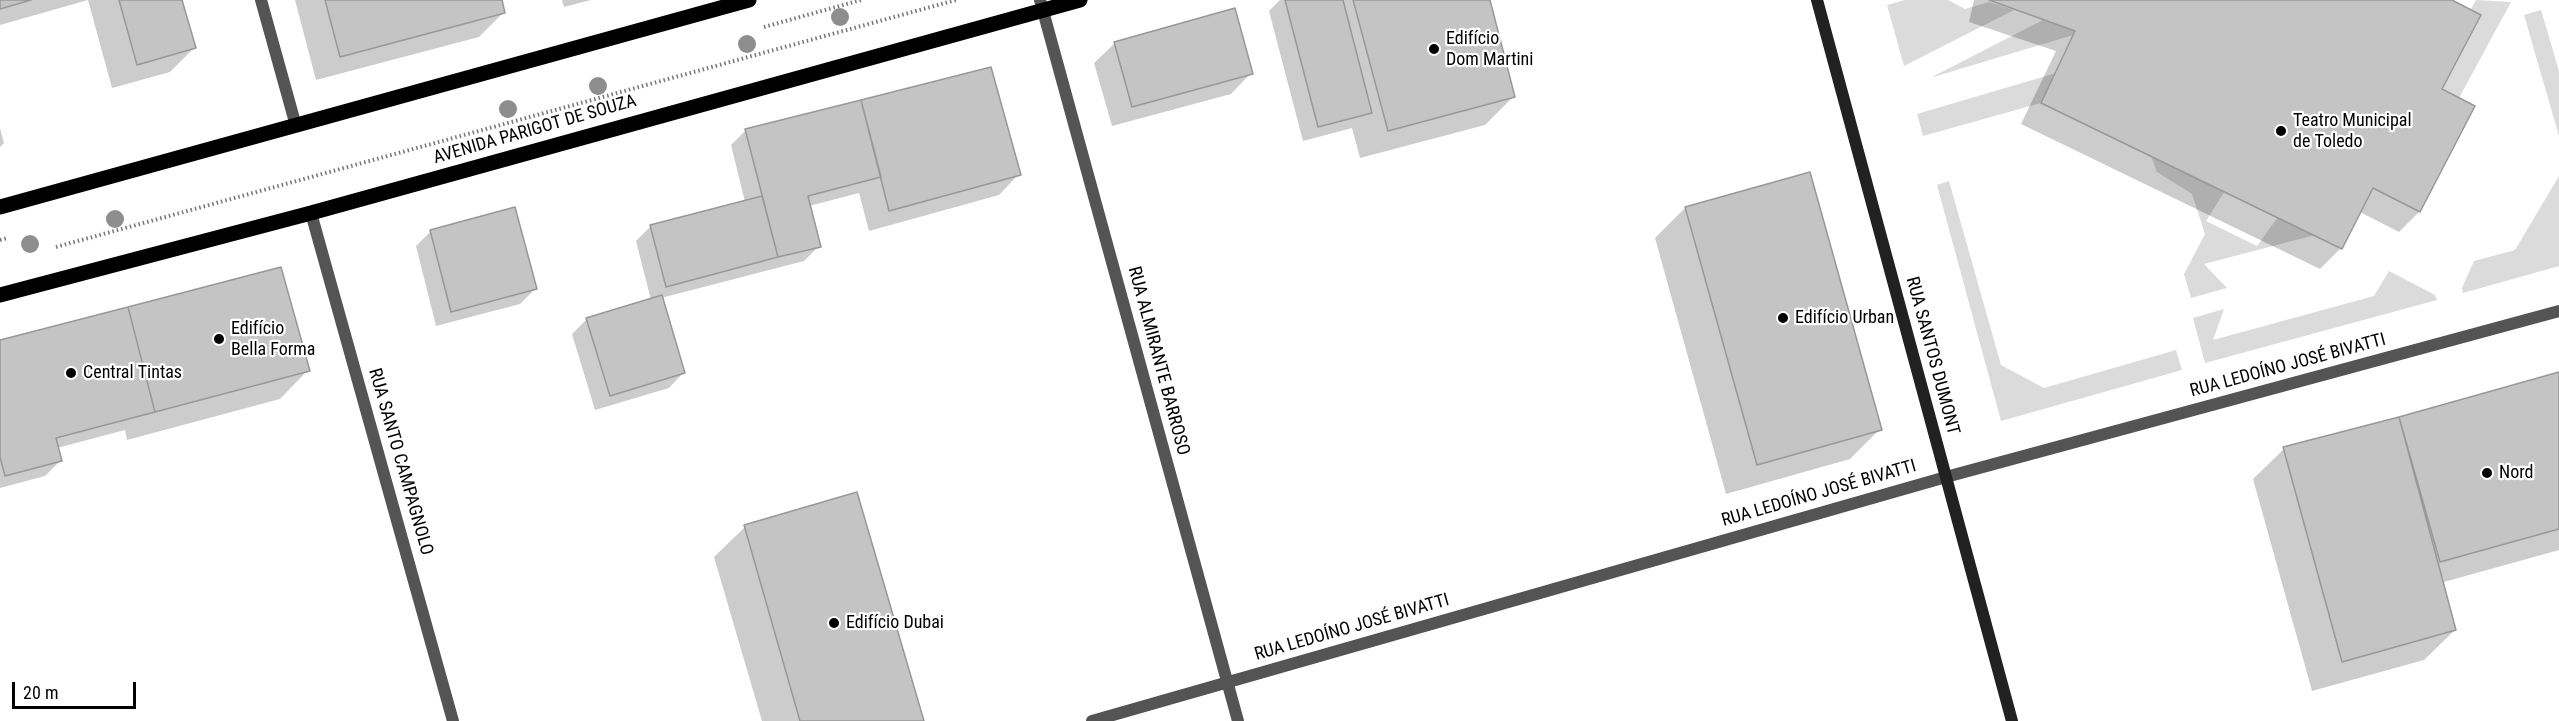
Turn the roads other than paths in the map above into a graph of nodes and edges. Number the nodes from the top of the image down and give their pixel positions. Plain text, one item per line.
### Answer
1 (261, 0) edge
2 (749, 0) edge
3 (1080, 0) edge
4 (1817, 0) edge
5 (1041, 5) edge
6 (296, 126) junction
7 (0, 207) edge
8 (311, 213) junction
9 (0, 295) edge
10 (2559, 311) edge
11 (1946, 477) junction
12 (1228, 682) junction
13 (453, 721) edge
14 (1092, 721) edge
15 (1238, 721) edge
16 (2012, 721) edge

1 - 6 street
2 - 6 main road
3 - 5 main road, AVENIDA PARIGOT DE SOUZA
4 - 11 street, RUA SANTOS DUMONT
5 - 8 main road, AVENIDA PARIGOT DE SOUZA
5 - 12 street, RUA ALMIRANTE BARROSO
6 - 7 main road
8 - 9 main road, AVENIDA PARIGOT DE SOUZA
8 - 13 street, RUA SANTO CAMPAGNOLO
10 - 11 street, RUA LEDOÍNO JOSÉ BIVATTI
11 - 12 street, RUA LEDOÍNO JOSÉ BIVATTI
11 - 16 street, RUA SANTOS DUMONT
12 - 14 street, RUA LEDOÍNO JOSÉ BIVATTI
12 - 15 street, RUA ALMIRANTE BARROSO

